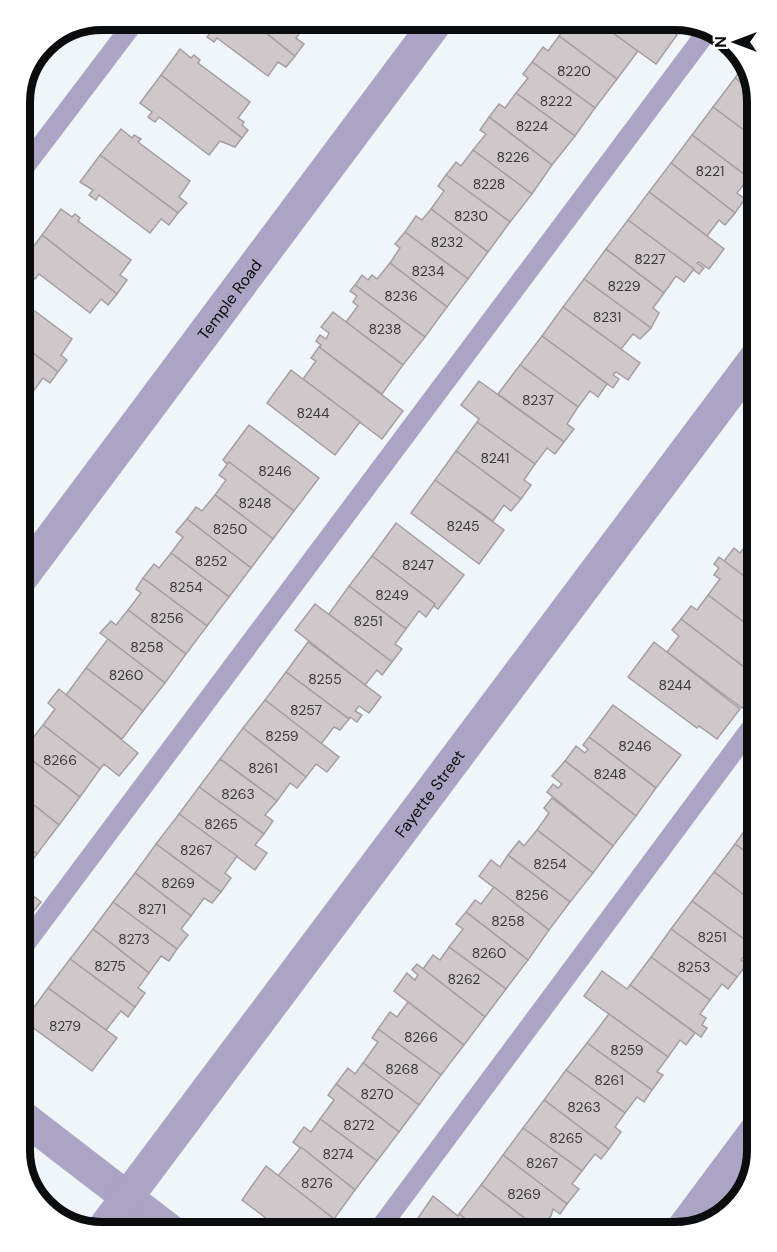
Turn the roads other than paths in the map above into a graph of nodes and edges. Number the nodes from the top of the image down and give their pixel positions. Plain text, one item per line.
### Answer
1 (128, 30) edge
2 (431, 30) edge
3 (704, 36) edge
4 (30, 160) edge
5 (747, 371) edge
6 (30, 567) edge
7 (747, 735) edge
8 (30, 938) edge
9 (30, 1122) edge
10 (747, 1144) edge
11 (127, 1198) junction
12 (689, 1221) edge
13 (109, 1222) edge
14 (159, 1222) edge
15 (383, 1222) edge

1 - 4 lane
2 - 6 street, Temple Road
3 - 8 lane
5 - 11 street, Fayette Street
7 - 15 lane
9 - 11 street
10 - 12 street
11 - 13 street, Fayette Street
11 - 14 street

